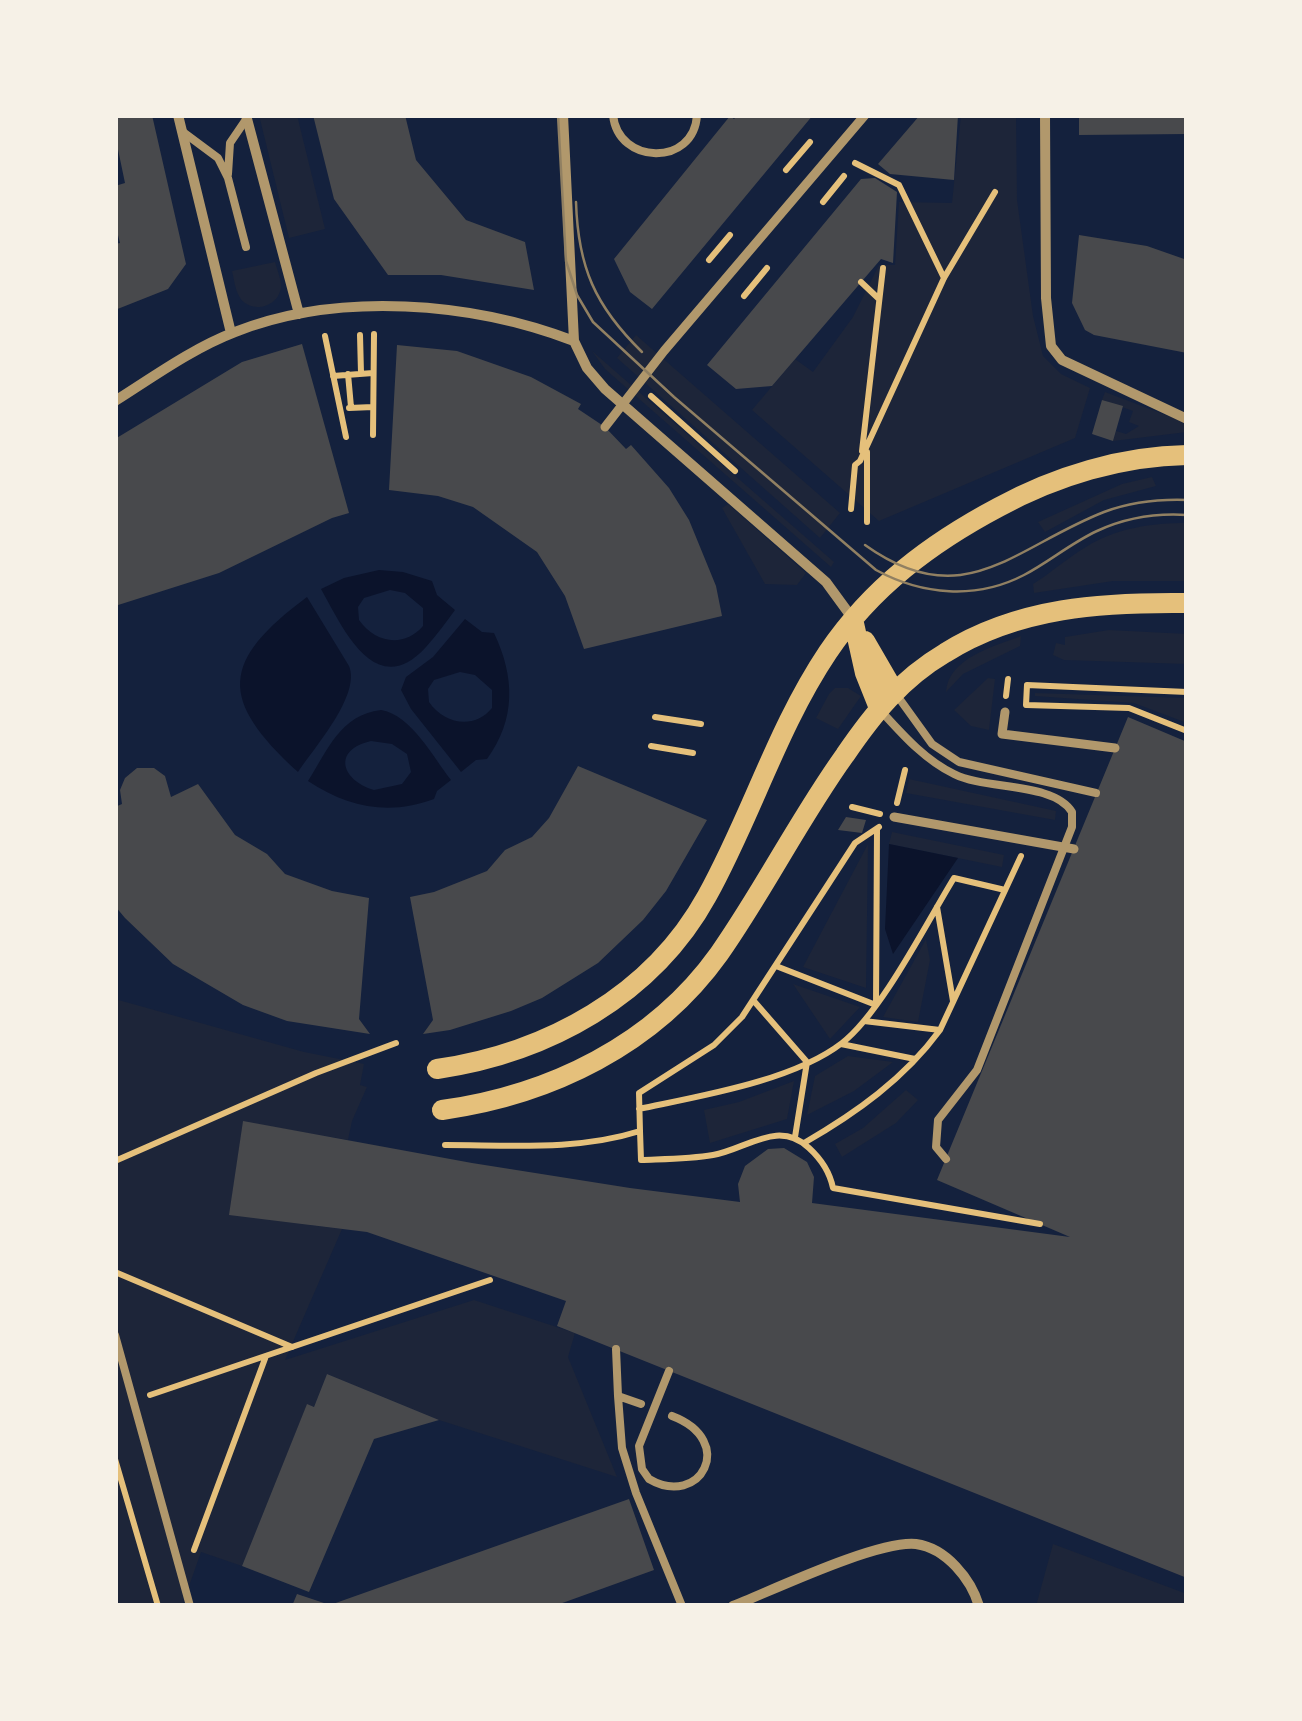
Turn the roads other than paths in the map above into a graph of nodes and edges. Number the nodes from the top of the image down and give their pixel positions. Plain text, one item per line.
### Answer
1 (178, 115) edge
2 (563, 115) edge
3 (613, 115) edge
4 (696, 115) edge
5 (865, 115) edge
6 (1045, 115) edge
7 (247, 116) edge
8 (182, 132) junction
9 (228, 178) junction
10 (246, 247) dead end
11 (299, 314) junction
12 (231, 333) junction
13 (574, 342) junction
14 (115, 401) edge
15 (1187, 419) edge
16 (605, 427) dead end
17 (1187, 455) edge
18 (1187, 603) edge
19 (852, 619) junction
20 (894, 692) junction
21 (878, 708) junction
22 (1004, 712) dead end
23 (1115, 748) dead end
24 (1096, 793) dead end
25 (894, 817) road end
26 (1069, 848) junction
27 (437, 1069) dead end
28 (442, 1110) dead end
29 (946, 1159) dead end
30 (115, 1336) edge
31 (616, 1349) dead end
32 (669, 1371) dead end
33 (618, 1396) junction
34 (641, 1404) dead end
35 (672, 1416) dead end
36 (190, 1606) edge
37 (682, 1606) edge
38 (733, 1606) edge
39 (979, 1606) edge

1 - 8 street
2 - 13 street
3 - 4 lane
5 - 16 street
6 - 15 street
7 - 9 lane
7 - 11 street
8 - 9 lane
8 - 12 street
9 - 10 lane
11 - 12 street
11 - 13 street
12 - 14 street
13 - 19 street
17 - 19 main road
18 - 20 main road
19 - 20 main road
19 - 21 main road
19 - 27 main road
20 - 21 main road
20 - 24 lane
21 - 26 lane
21 - 28 main road
22 - 23 street
25 - 26 street
26 - 29 lane
30 - 36 lane
31 - 33 lane
32 - 35 lane
33 - 34 lane
33 - 37 lane
38 - 39 street

